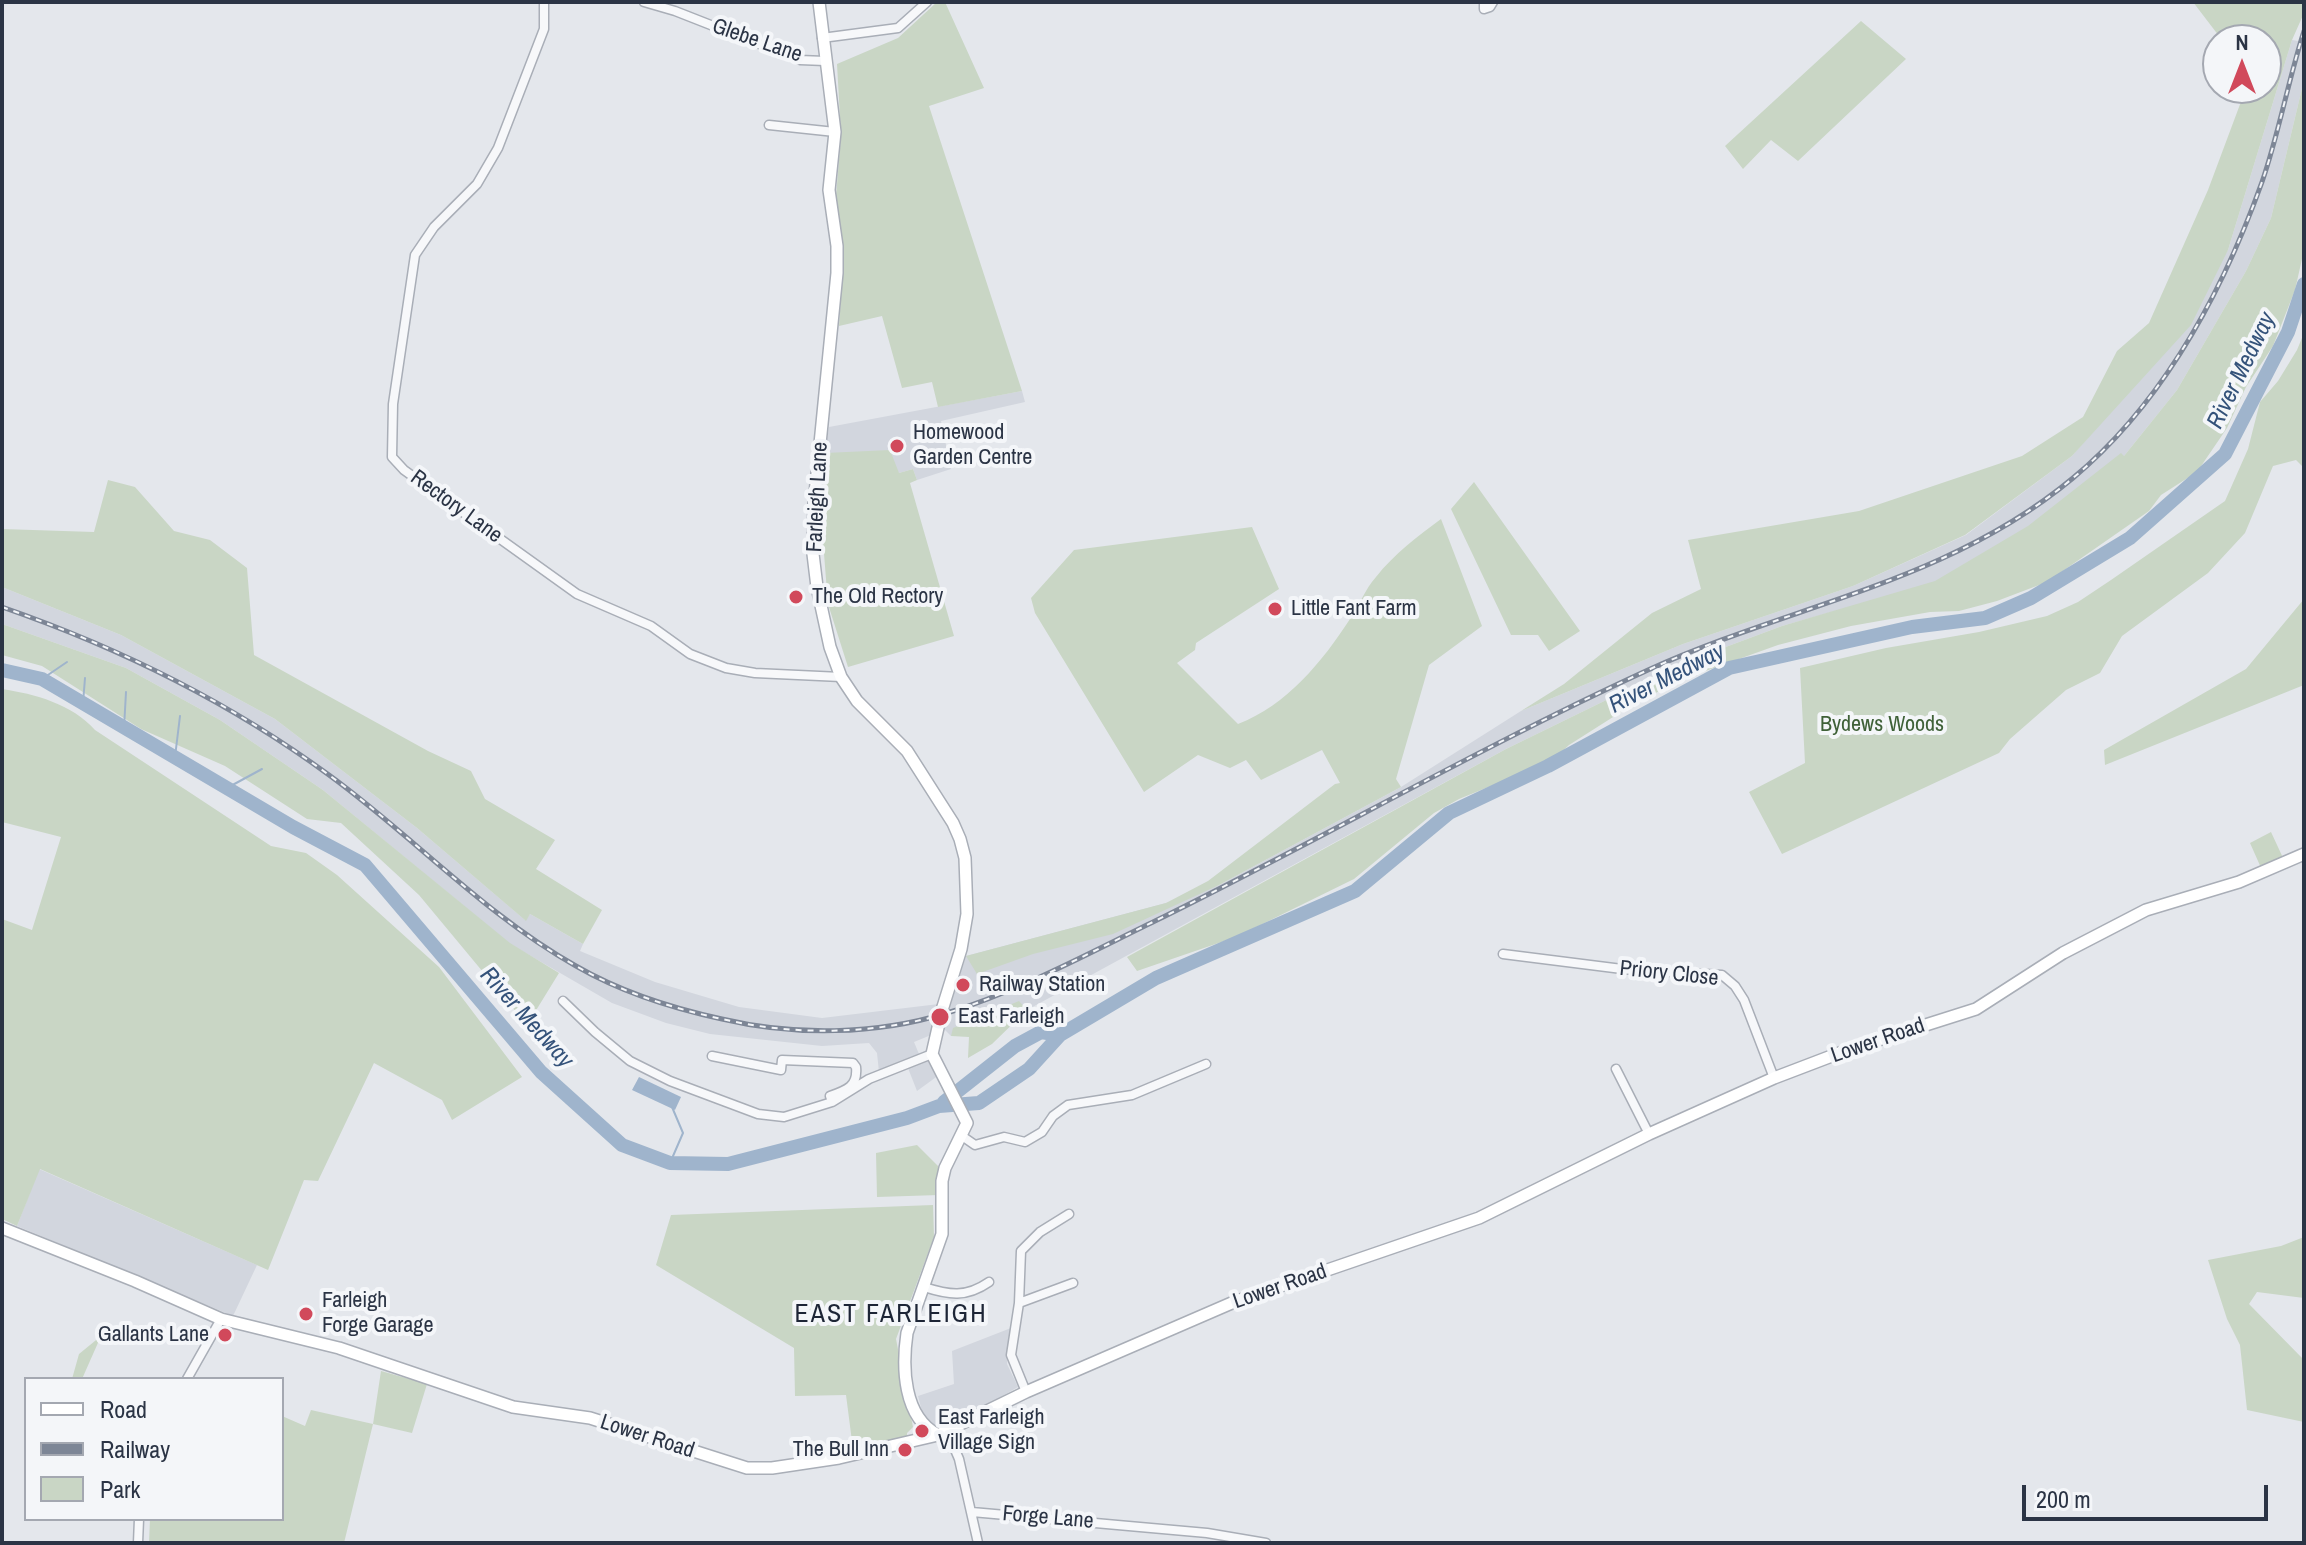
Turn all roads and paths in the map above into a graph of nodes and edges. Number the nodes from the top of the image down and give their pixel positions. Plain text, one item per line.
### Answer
1 (544, 2) edge
2 (644, 2) edge
3 (819, 2) edge
4 (927, 2) edge
5 (1484, 2) edge
6 (1493, 2) edge
7 (822, 38) junction
8 (825, 61) junction
9 (769, 125) dead end
10 (835, 132) junction
11 (841, 677) junction
12 (2304, 854) edge
13 (1503, 954) dead end
14 (563, 1001) dead end
15 (932, 1054) junction
16 (712, 1056) dead end
17 (1206, 1064) dead end
18 (1616, 1069) dead end
19 (1774, 1078) junction
20 (832, 1102) junction
21 (964, 1132) junction
22 (1649, 1134) junction
23 (1069, 1214) dead end
24 (2, 1228) edge
25 (989, 1282) dead end
26 (1073, 1283) dead end
27 (924, 1287) junction
28 (1057, 1290) junction
29 (1062, 1302) dead end
30 (1019, 1303) junction
31 (221, 1319) junction
32 (188, 1377) edge
33 (1026, 1392) junction
34 (917, 1418) junction
35 (943, 1433) junction
36 (910, 1443) junction
37 (972, 1512) junction
38 (139, 1521) edge
39 (138, 1543) edge
40 (978, 1543) edge
41 (1266, 1543) edge

1 - 11 street, Rectory Lane
2 - 8 street, Glebe Lane
3 - 7 main road, Farleigh Lane
4 - 7 street
5 - 6 street
7 - 8 main road, Farleigh Lane
8 - 10 main road, Farleigh Lane
9 - 10 street
10 - 11 main road, Farleigh Lane
11 - 15 main road, Farleigh Lane
12 - 19 main road, Lower Road
13 - 19 street, Priory Close
14 - 20 street
15 - 20 street
15 - 21 main road
16 - 20 street
17 - 21 street
18 - 22 street
19 - 22 main road, Lower Road
21 - 27 main road
22 - 33 main road, Lower Road
23 - 30 street
24 - 31 main road, Lower Road
25 - 27 street
26 - 28 street
27 - 34 main road
28 - 29 street
28 - 30 street
30 - 33 street
31 - 32 street
31 - 36 main road, Lower Road
33 - 35 main road, Lower Road
34 - 35 main road
34 - 36 main road
35 - 36 main road, Lower Road
35 - 37 street
37 - 40 street
37 - 41 street, Forge Lane
38 - 39 street

